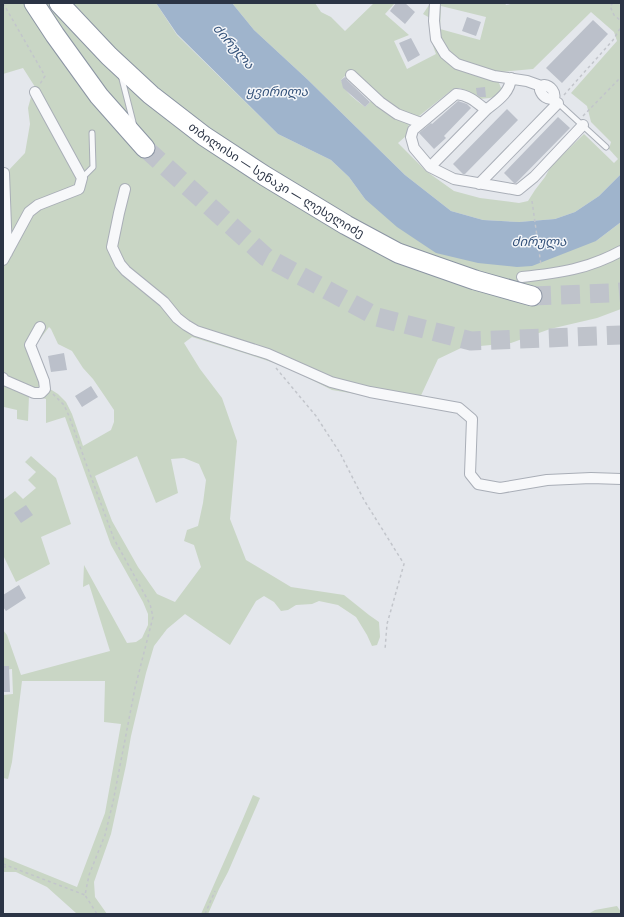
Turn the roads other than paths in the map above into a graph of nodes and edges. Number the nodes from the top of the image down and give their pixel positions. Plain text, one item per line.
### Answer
1 (34, 3) edge
2 (59, 3) edge
3 (435, 3) edge
4 (118, 64) junction
5 (351, 75) dead end
6 (511, 78) junction
7 (35, 92) road end
8 (556, 101) junction
9 (486, 110) junction
10 (421, 123) junction
11 (580, 123) junction
12 (92, 133) dead end
13 (141, 143) joint
14 (606, 147) dead end
15 (430, 166) junction
16 (4, 173) edge
17 (82, 178) junction
18 (479, 184) junction
19 (125, 189) dead end
20 (621, 251) edge
21 (5, 256) edge
22 (522, 277) dead end
23 (532, 296) tunnel mouth
24 (40, 327) dead end
25 (3, 380) edge
26 (621, 479) edge

1 - 13 highway
2 - 4 highway, თბილისი — სენაკი — ლესელიძე
3 - 6 street
4 - 13 lane
4 - 23 highway, თბილისი — სენაკი — ლესელიძე
5 - 10 street
6 - 8 street
6 - 9 street
7 - 17 street
8 - 11 lane
8 - 18 street
9 - 10 street
9 - 15 street
10 - 15 street
11 - 14 lane
11 - 18 street
12 - 17 lane
15 - 18 street
16 - 21 street
17 - 21 street
19 - 26 street
20 - 22 street
24 - 25 street

